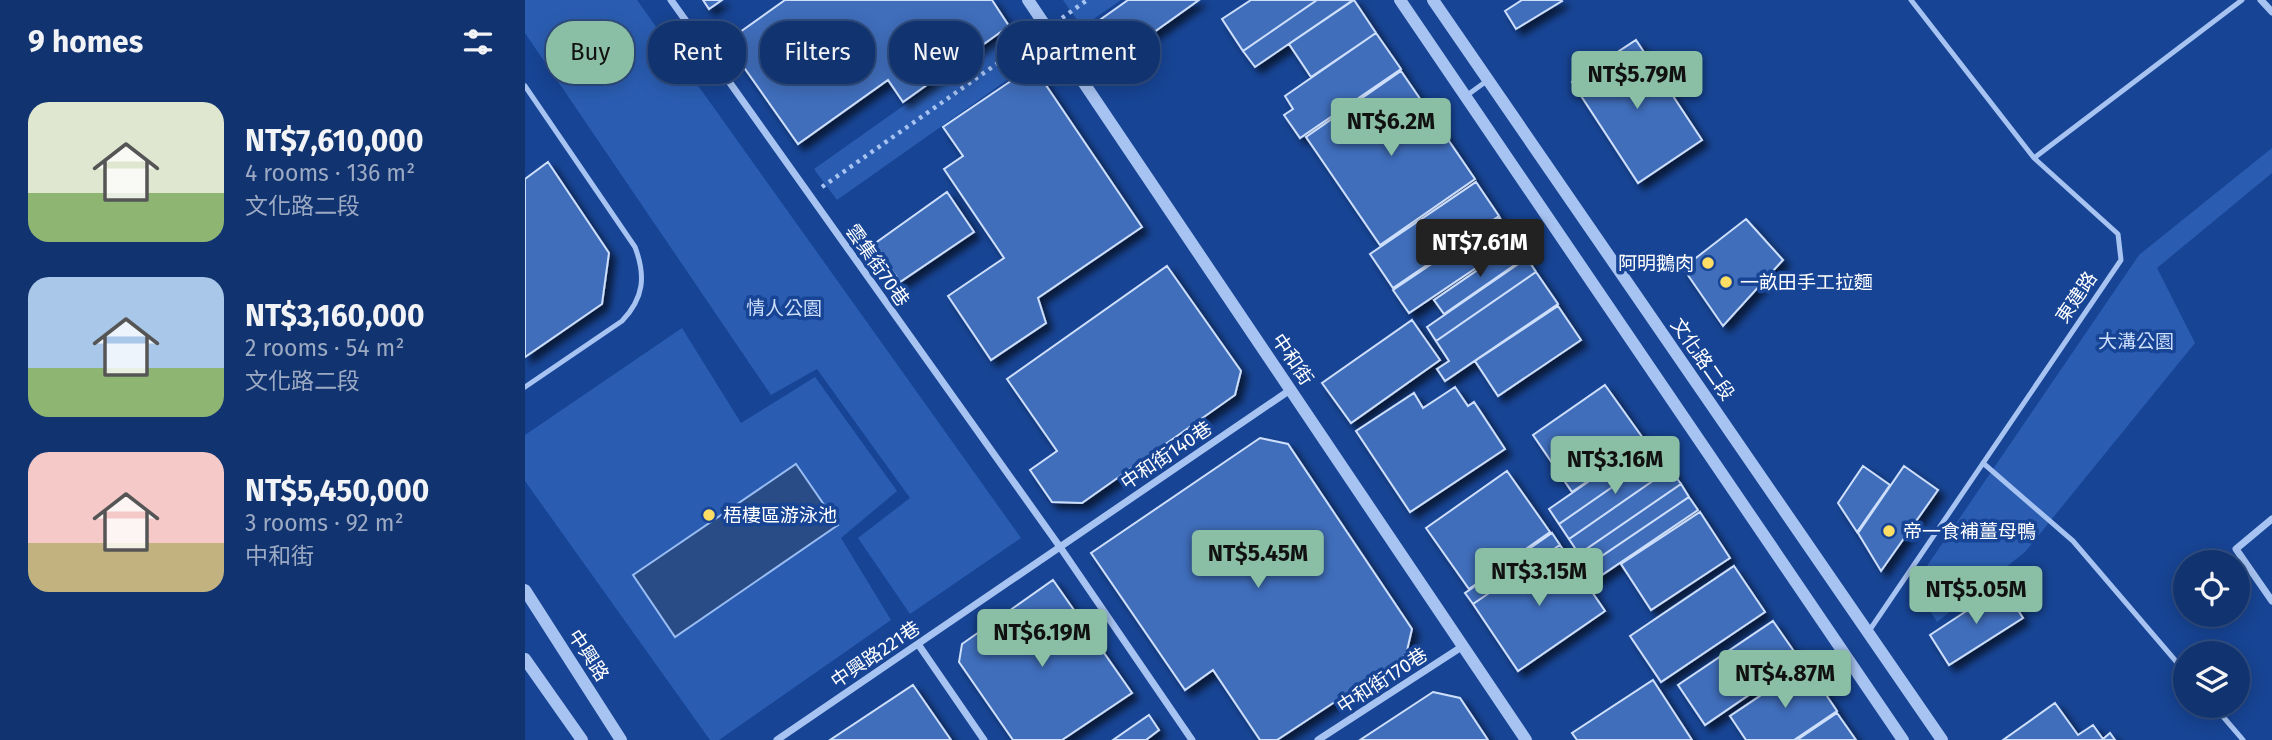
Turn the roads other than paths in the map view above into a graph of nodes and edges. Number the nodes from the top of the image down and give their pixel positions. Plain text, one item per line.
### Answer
1 (671, 0) edge
2 (1028, 0) edge
3 (1400, 0) edge
4 (1433, 0) edge
5 (1911, 0) edge
6 (2242, 0) edge
7 (2261, 0) edge
8 (2272, 12) edge
9 (1488, 80) junction
10 (525, 86) edge
11 (1466, 96) junction
12 (2034, 158) junction
13 (525, 387) edge
14 (1290, 390) junction
15 (1983, 463) junction
16 (2272, 519) edge
17 (1060, 547) junction
18 (525, 590) edge
19 (2272, 601) edge
20 (1868, 633) junction
21 (918, 644) junction
22 (1463, 646) junction
23 (2173, 658) edge
24 (525, 659) edge
25 (2224, 718) edge
26 (582, 740) edge
27 (621, 740) edge
28 (777, 740) edge
29 (984, 740) edge
30 (1192, 740) edge
31 (1318, 740) edge
32 (1526, 740) edge
33 (1903, 740) edge
34 (1942, 740) edge
35 (2243, 740) edge

1 - 17 street, 雲集街70巷
2 - 14 street, 中和街
3 - 11 street
4 - 9 street, 文化路二段
5 - 12 lane, 東建路
6 - 12 lane
7 - 8 street
9 - 11 lane
9 - 20 street, 文化路二段
10 - 13 lane
11 - 33 street
12 - 15 lane, 東建路
14 - 17 street, 中和街140巷
14 - 22 street, 中和街
15 - 20 lane, 東建路
15 - 23 lane
16 - 19 street
17 - 21 street, 中興路221巷
17 - 30 street, 雲集街70巷
18 - 27 street, 中興路
20 - 34 street, 文化路二段
21 - 28 street, 中興路221巷
21 - 29 street
22 - 31 street, 中和街170巷
22 - 32 street, 中和街
24 - 26 street
25 - 35 lane

